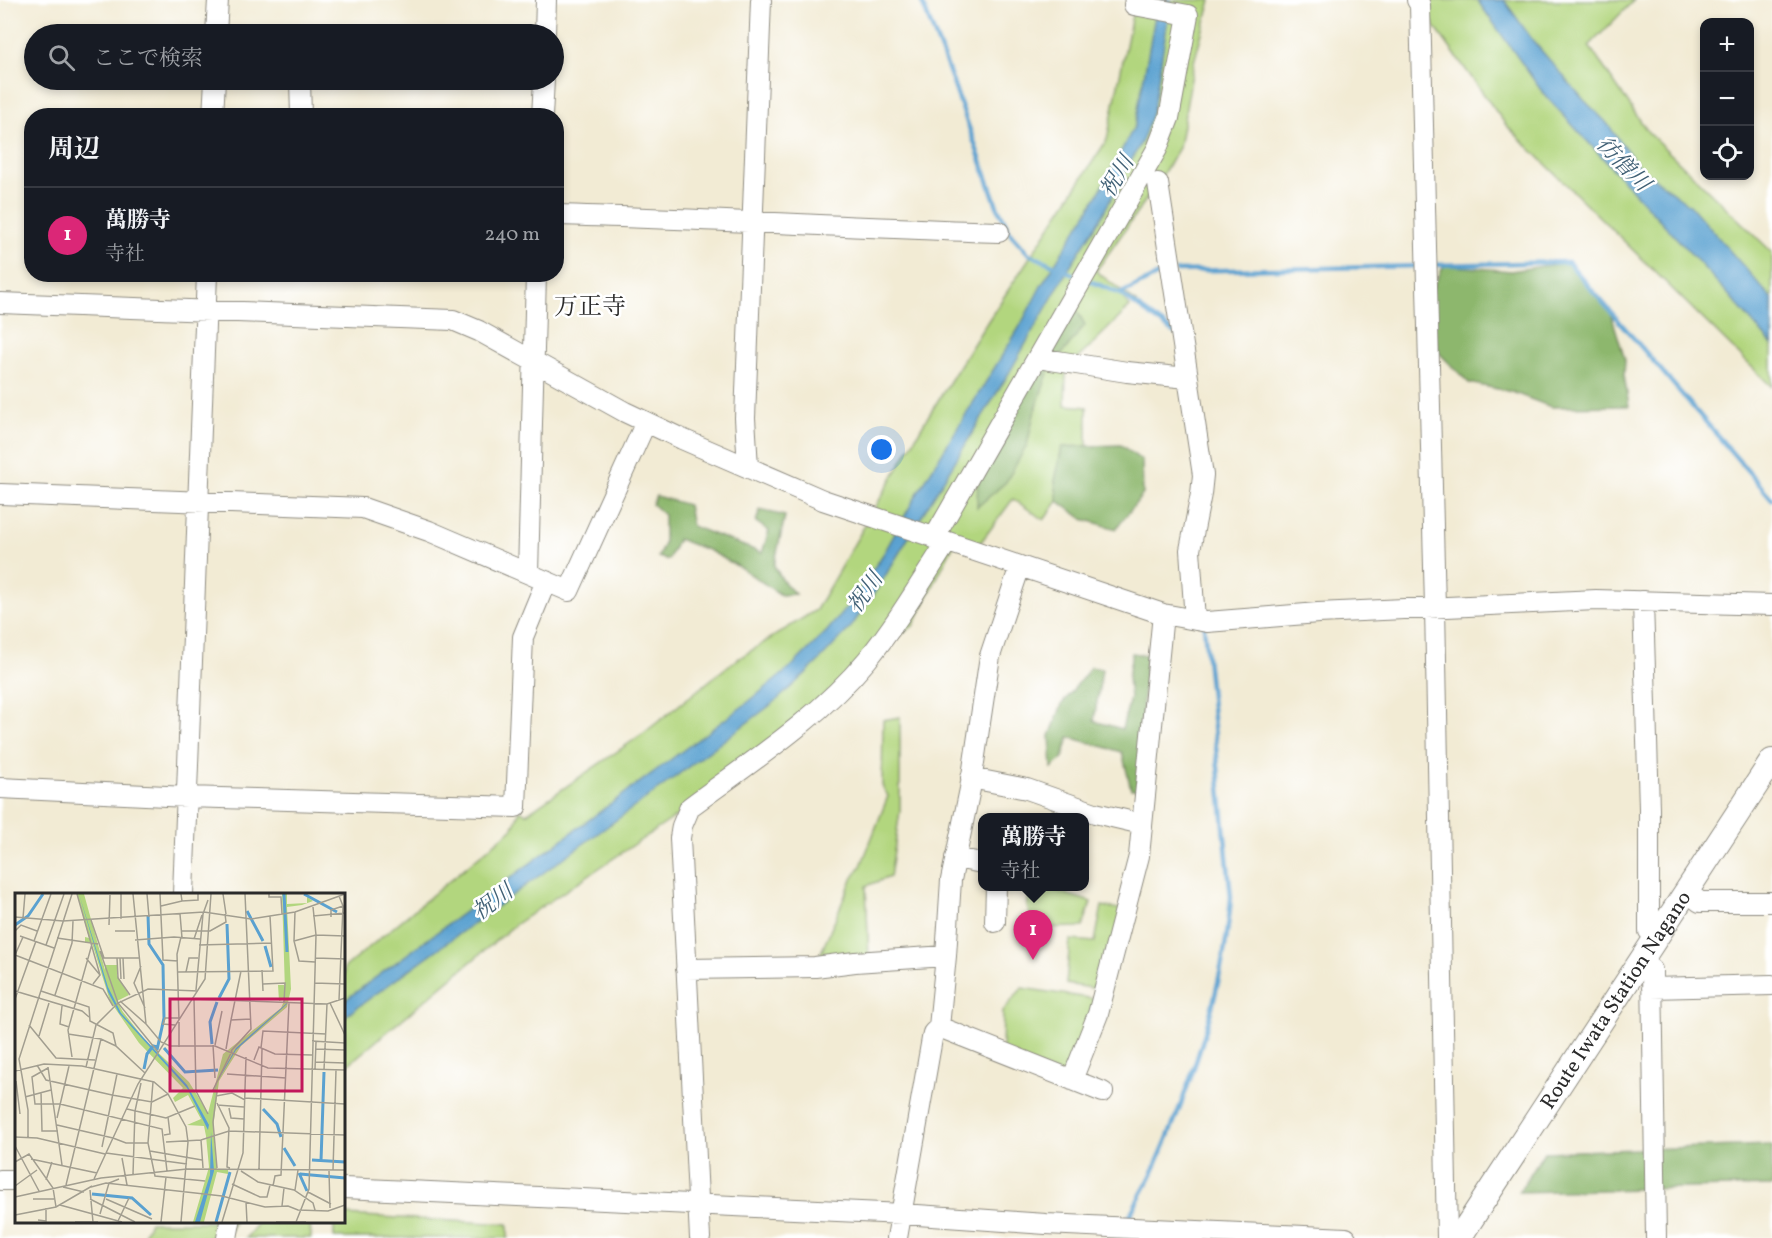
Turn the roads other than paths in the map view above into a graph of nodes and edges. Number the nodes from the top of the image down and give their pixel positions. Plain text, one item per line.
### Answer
1 (218, 0) edge
2 (546, 0) edge
3 (761, 0) edge
4 (1417, 0) edge
5 (1135, 2) edge
6 (217, 24) edge
7 (545, 24) edge
8 (214, 90) edge
9 (300, 90) edge
10 (543, 90) edge
11 (213, 108) edge
12 (300, 108) edge
13 (542, 108) edge
14 (1158, 183) dead end
15 (564, 215) edge
16 (752, 223) junction
17 (999, 232) dead end
18 (207, 282) edge
19 (536, 282) edge
20 (0, 303) edge
21 (206, 310) junction
22 (1038, 358) junction
23 (533, 361) junction
24 (1188, 378) junction
25 (646, 422) junction
26 (748, 467) junction
27 (0, 494) edge
28 (199, 502) junction
29 (935, 538) junction
30 (1020, 566) junction
31 (537, 577) junction
32 (1643, 601) junction
33 (1772, 604) edge
34 (1435, 607) junction
35 (1163, 614) junction
36 (1195, 620) junction
37 (1772, 761) edge
38 (971, 778) junction
39 (0, 788) edge
40 (186, 796) junction
41 (1142, 824) junction
42 (955, 858) junction
43 (978, 862) edge
44 (996, 891) edge
45 (1687, 892) junction
46 (183, 893) edge
47 (1772, 902) edge
48 (995, 922) dead end
49 (1657, 936) junction
50 (946, 956) junction
51 (1641, 961) junction
52 (686, 969) junction
53 (1772, 985) edge
54 (1653, 988) junction
55 (939, 1027) junction
56 (1072, 1080) junction
57 (1103, 1092) dead end
58 (345, 1188) edge
59 (698, 1204) junction
60 (903, 1214) junction
61 (230, 1223) edge
62 (226, 1238) edge
63 (700, 1238) edge
64 (897, 1238) edge
65 (1346, 1238) edge
66 (1447, 1238) edge
67 (1459, 1238) edge
68 (1656, 1238) edge

1 - 6 street
2 - 7 street
3 - 16 street
4 - 34 street
5 - 22 street
8 - 11 street
9 - 12 street
10 - 13 street
14 - 24 street
15 - 16 street
16 - 17 street
16 - 26 street
18 - 21 street
19 - 23 street
20 - 21 street
21 - 23 street
21 - 28 street
22 - 24 street
22 - 29 street
23 - 25 street
23 - 31 street
24 - 36 street
25 - 26 street
25 - 31 street
26 - 29 street
27 - 28 street
28 - 31 street
28 - 40 street
29 - 30 street
29 - 52 street
30 - 35 street
30 - 38 street
31 - 40 street
32 - 33 street
32 - 34 street
32 - 49 street
34 - 36 street
34 - 66 street
35 - 36 street
35 - 41 street
37 - 45 main road, Route Iwata Station Nagano
38 - 41 street
38 - 42 street
39 - 40 street
40 - 46 street
41 - 56 street
42 - 43 street
42 - 50 street
44 - 48 street
45 - 47 street
45 - 49 main road, Route Iwata Station Nagano
49 - 51 main road, Route Iwata Station Nagano
50 - 52 street
50 - 55 street
51 - 54 street
51 - 67 main road, Route Iwata Station Nagano
52 - 59 street
53 - 54 street
54 - 68 street
55 - 56 street
55 - 60 street
56 - 57 street
58 - 59 street
59 - 60 street
59 - 63 street
60 - 64 street
60 - 65 street
61 - 62 street

